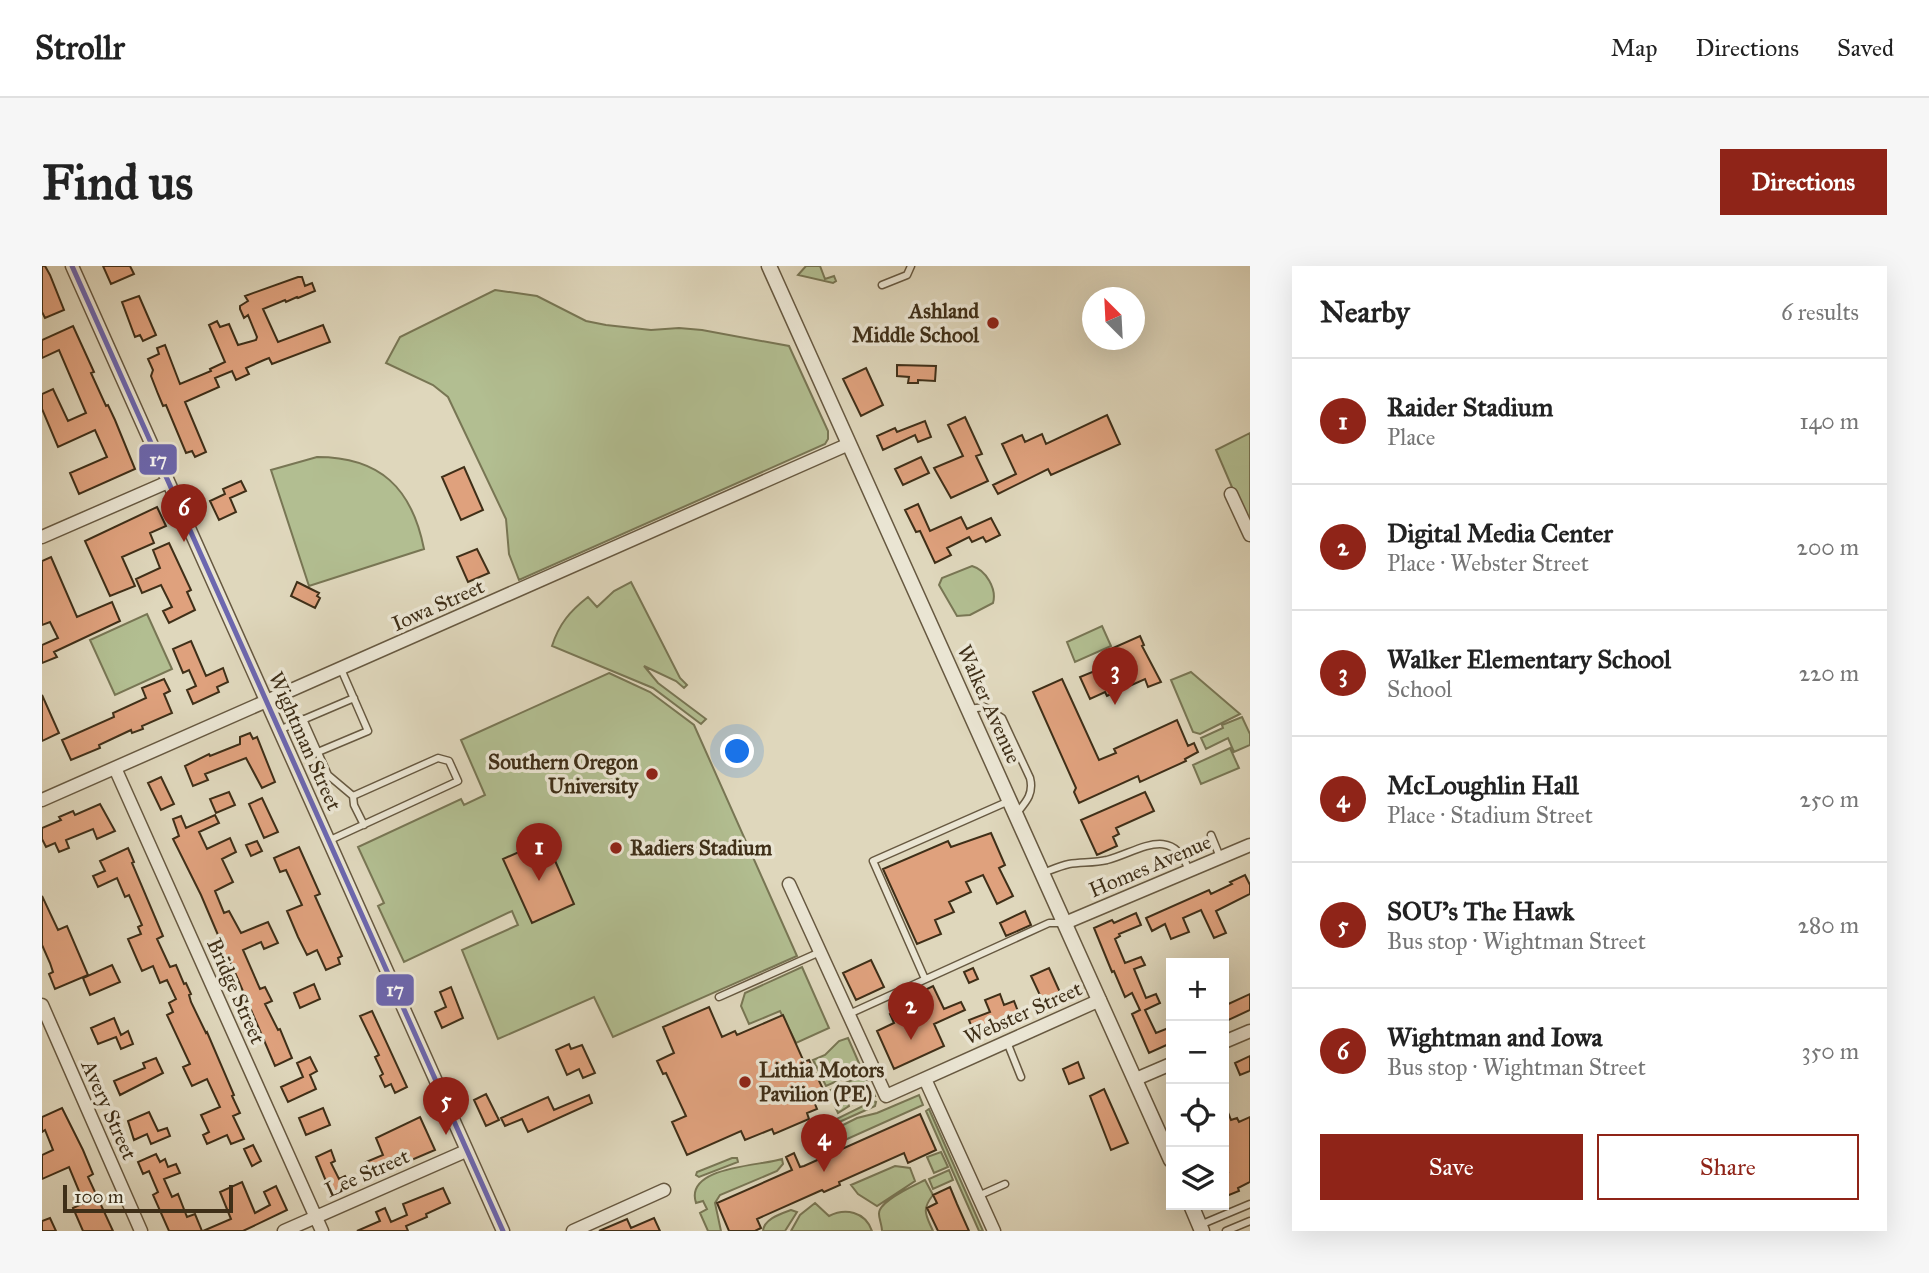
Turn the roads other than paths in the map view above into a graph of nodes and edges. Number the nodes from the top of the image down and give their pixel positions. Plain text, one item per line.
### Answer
1 (72, 266) edge
2 (769, 266) edge
3 (911, 266) edge
4 (882, 285) dead end
5 (849, 444) junction
6 (168, 482) junction
7 (1231, 494) dead end
8 (1250, 535) edge
9 (42, 537) edge
10 (341, 669) junction
11 (354, 698) junction
12 (266, 701) junction
13 (968, 709) junction
14 (303, 719) junction
15 (279, 730) junction
16 (318, 752) junction
17 (116, 768) junction
18 (43, 796) edge
19 (354, 796) junction
20 (1010, 800) junction
21 (1016, 814) junction
22 (363, 825) junction
23 (1211, 835) dead end
24 (328, 841) junction
25 (1250, 845) edge
26 (1220, 858) junction
27 (1189, 871) junction
28 (1043, 873) junction
29 (789, 884) dead end
30 (1065, 922) junction
31 (820, 952) junction
32 (925, 979) junction
33 (719, 997) dead end
34 (1100, 1000) junction
35 (42, 1005) edge
36 (849, 1014) junction
37 (1250, 1031) edge
38 (1229, 1040) edge
39 (1007, 1042) junction
40 (1166, 1067) edge
41 (1021, 1077) dead end
42 (925, 1079) junction
43 (1136, 1079) junction
44 (1166, 1148) edge
45 (466, 1151) junction
46 (1005, 1184) dead end
47 (664, 1190) dead end
48 (978, 1196) junction
49 (1250, 1204) edge
50 (1193, 1210) edge
51 (316, 1217) junction
52 (1250, 1221) edge
53 (1201, 1228) edge
54 (141, 1231) edge
55 (284, 1231) edge
56 (322, 1231) edge
57 (503, 1231) edge
58 (573, 1231) edge
59 (994, 1231) edge
60 (1226, 1231) edge

1 - 6 street, Wightman Street
2 - 5 street, Walker Avenue
3 - 4 lane
5 - 10 street, Iowa Street
5 - 13 street, Walker Avenue
6 - 9 street
6 - 12 street, Wightman Street
7 - 8 street
10 - 11 lane
10 - 12 street, Iowa Street
11 - 14 lane
11 - 16 lane
12 - 15 street, Wightman Street
12 - 17 street, Iowa Street
13 - 20 street, Walker Avenue
13 - 21 lane
14 - 15 lane
14 - 16 lane
15 - 24 street, Wightman Street
16 - 19 lane
17 - 18 street, Iowa Street
17 - 51 street, Bridge Street
19 - 22 lane
19 - 22 lane
20 - 21 street, Walker Avenue
20 - 32 lane
21 - 28 street, Walker Avenue
22 - 24 lane
23 - 26 lane
24 - 45 street, Wightman Street
25 - 26 street, Homes Avenue
26 - 27 street, Homes Avenue
27 - 28 lane
27 - 30 street, Homes Avenue
28 - 30 street, Walker Avenue
29 - 31 street
30 - 32 lane
30 - 34 street, Walker Avenue
31 - 33 lane
31 - 36 street
32 - 36 lane
34 - 39 street, Webster Street
34 - 43 street, Walker Avenue
35 - 54 street, Avery Street
36 - 42 street, Webster Street
37 - 38 street
39 - 41 lane
39 - 42 street, Webster Street
40 - 43 street
42 - 48 street
43 - 44 street, Walker Avenue
45 - 51 street, Lee Street
45 - 57 street, Wightman Street
46 - 48 lane
47 - 58 street
48 - 59 street
49 - 53 lane
50 - 53 street
51 - 55 street, Lee Street
51 - 56 street, Bridge Street
52 - 60 lane

